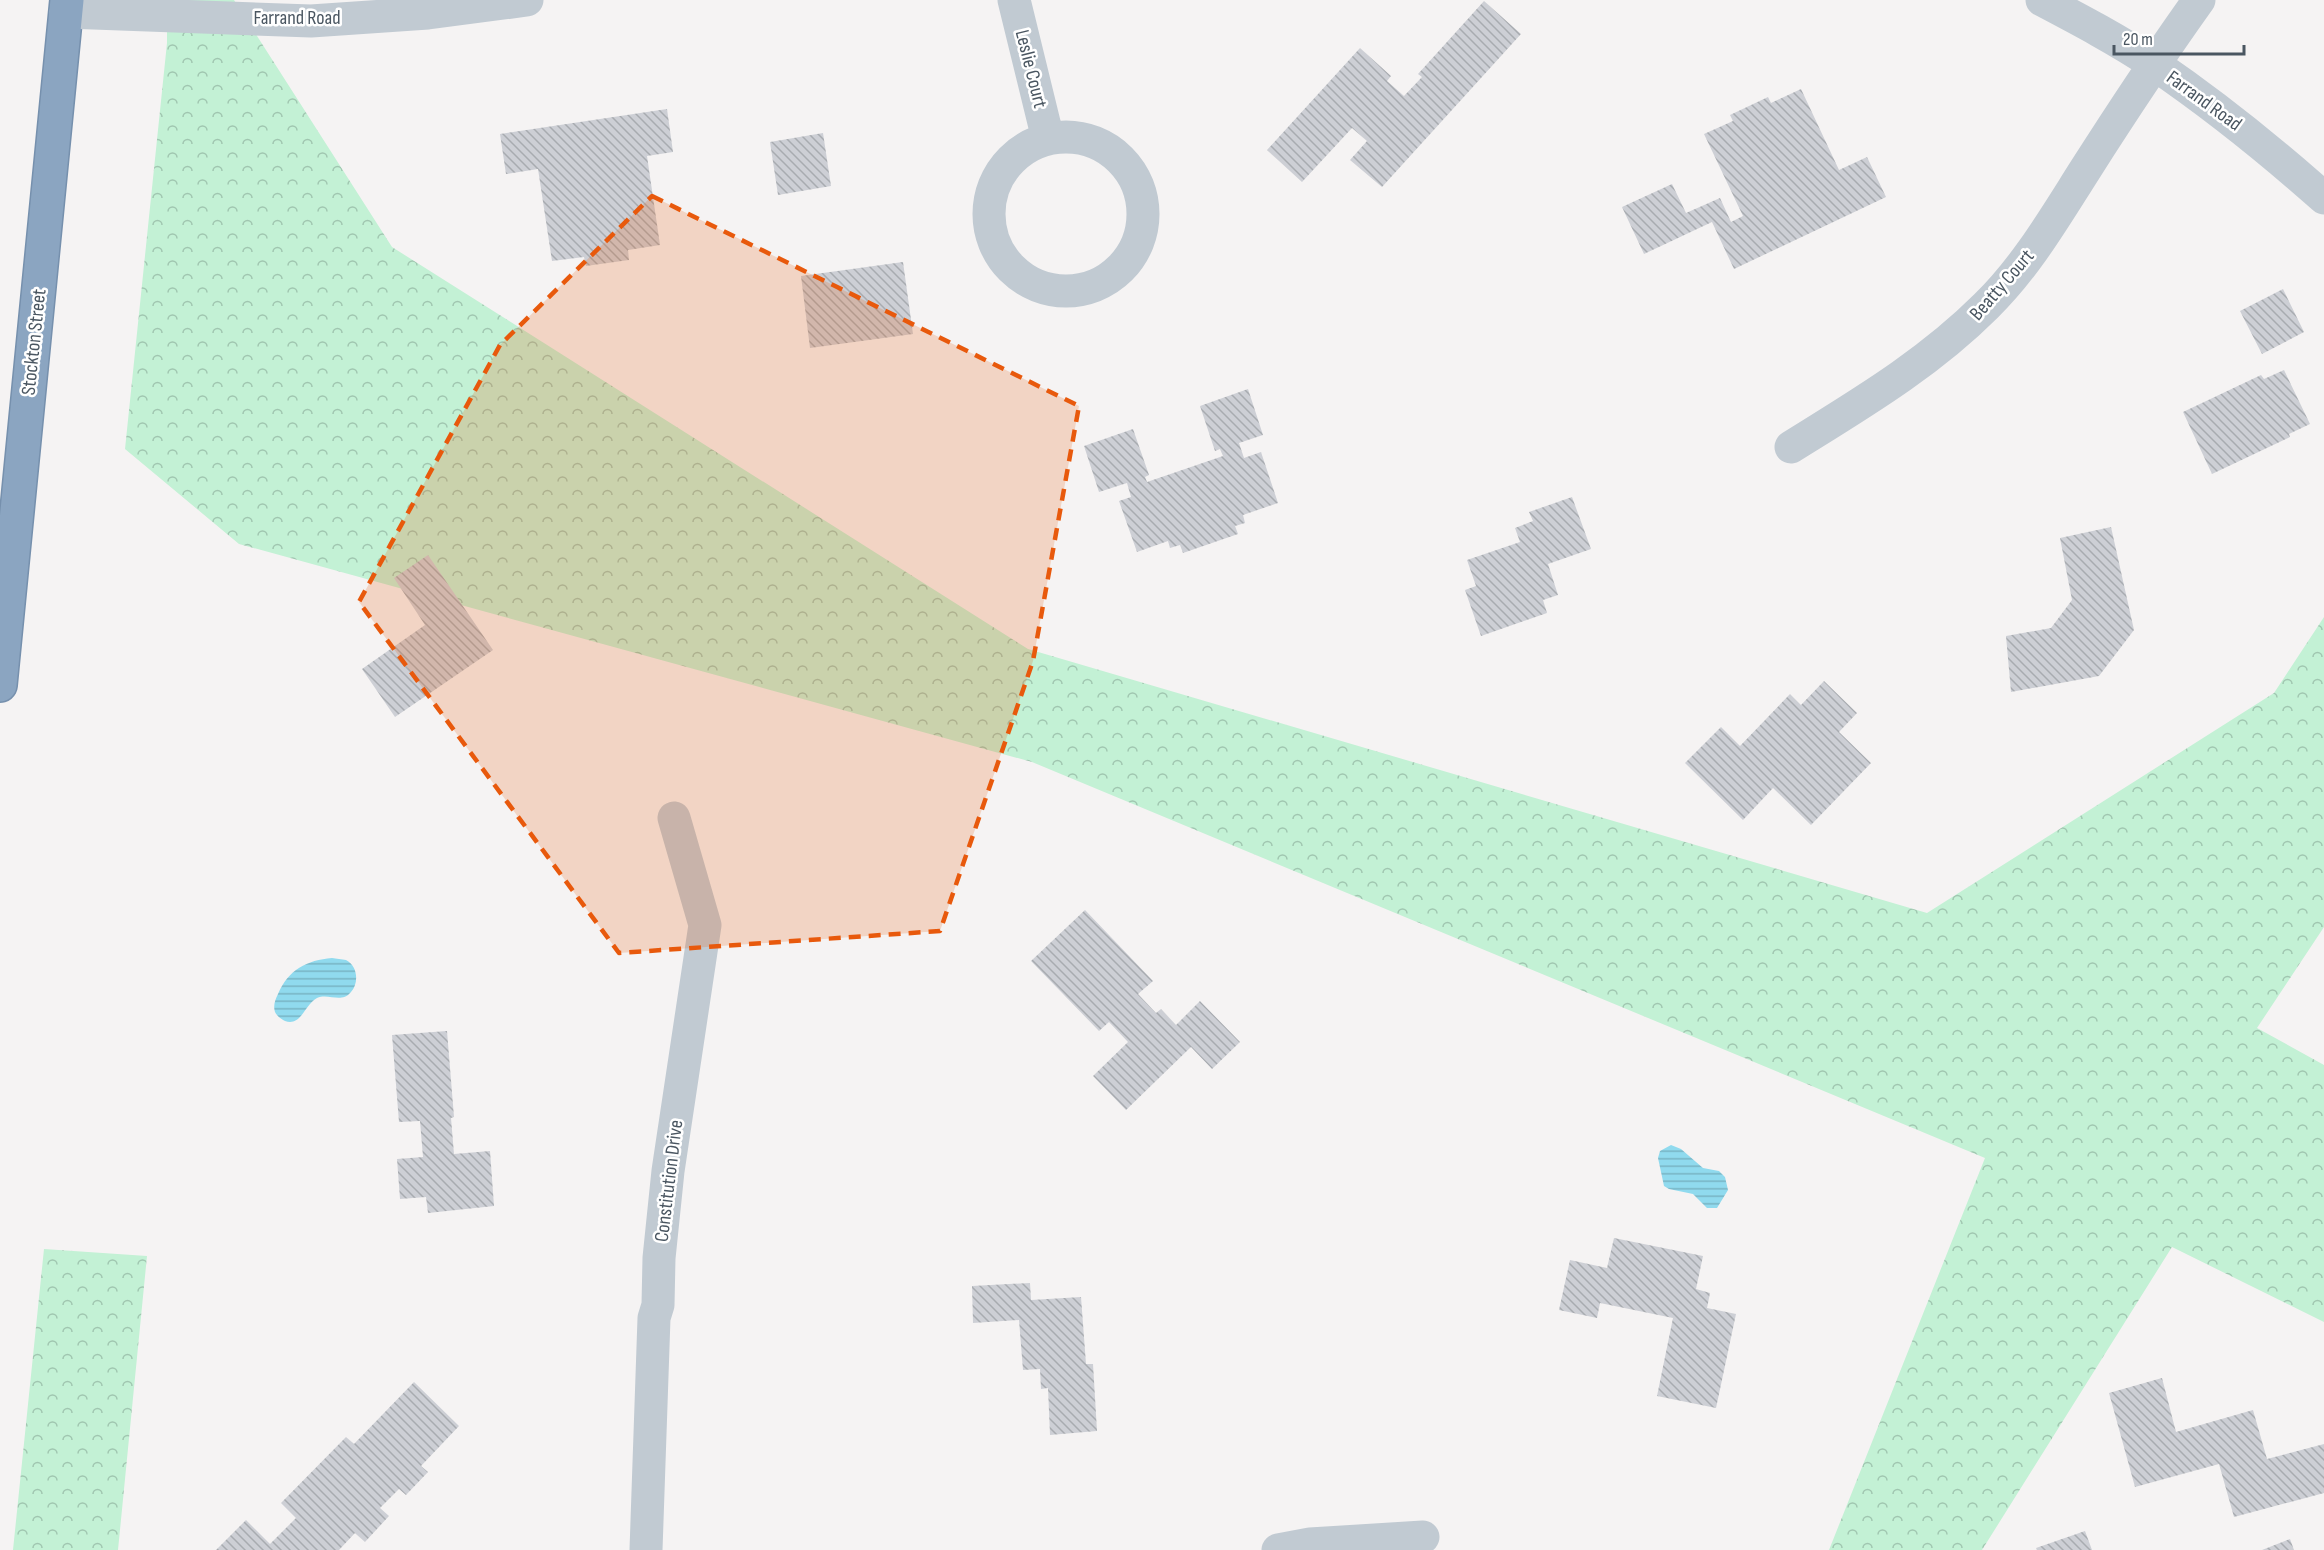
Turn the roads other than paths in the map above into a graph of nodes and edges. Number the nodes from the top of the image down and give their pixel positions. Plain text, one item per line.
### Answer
1 (527, 0) edge
2 (1014, 0) edge
3 (2042, 0) edge
4 (2199, 0) edge
5 (67, 6) edge
6 (2153, 64) junction
7 (1048, 139) junction
8 (2324, 198) edge
9 (1791, 447) dead end
10 (0, 685) edge
11 (674, 818) dead end
12 (1423, 1537) dead end
13 (646, 1550) edge
14 (1278, 1550) edge

1 - 5 street, Farrand Road
2 - 7 street, Leslie Court
3 - 6 street, Farrand Road
4 - 6 street, Beatty Court
5 - 10 highway, Stockton Street
6 - 8 street, Farrand Road
6 - 9 street, Beatty Court
7 - 7 street
11 - 13 street, Constitution Drive
12 - 14 street

